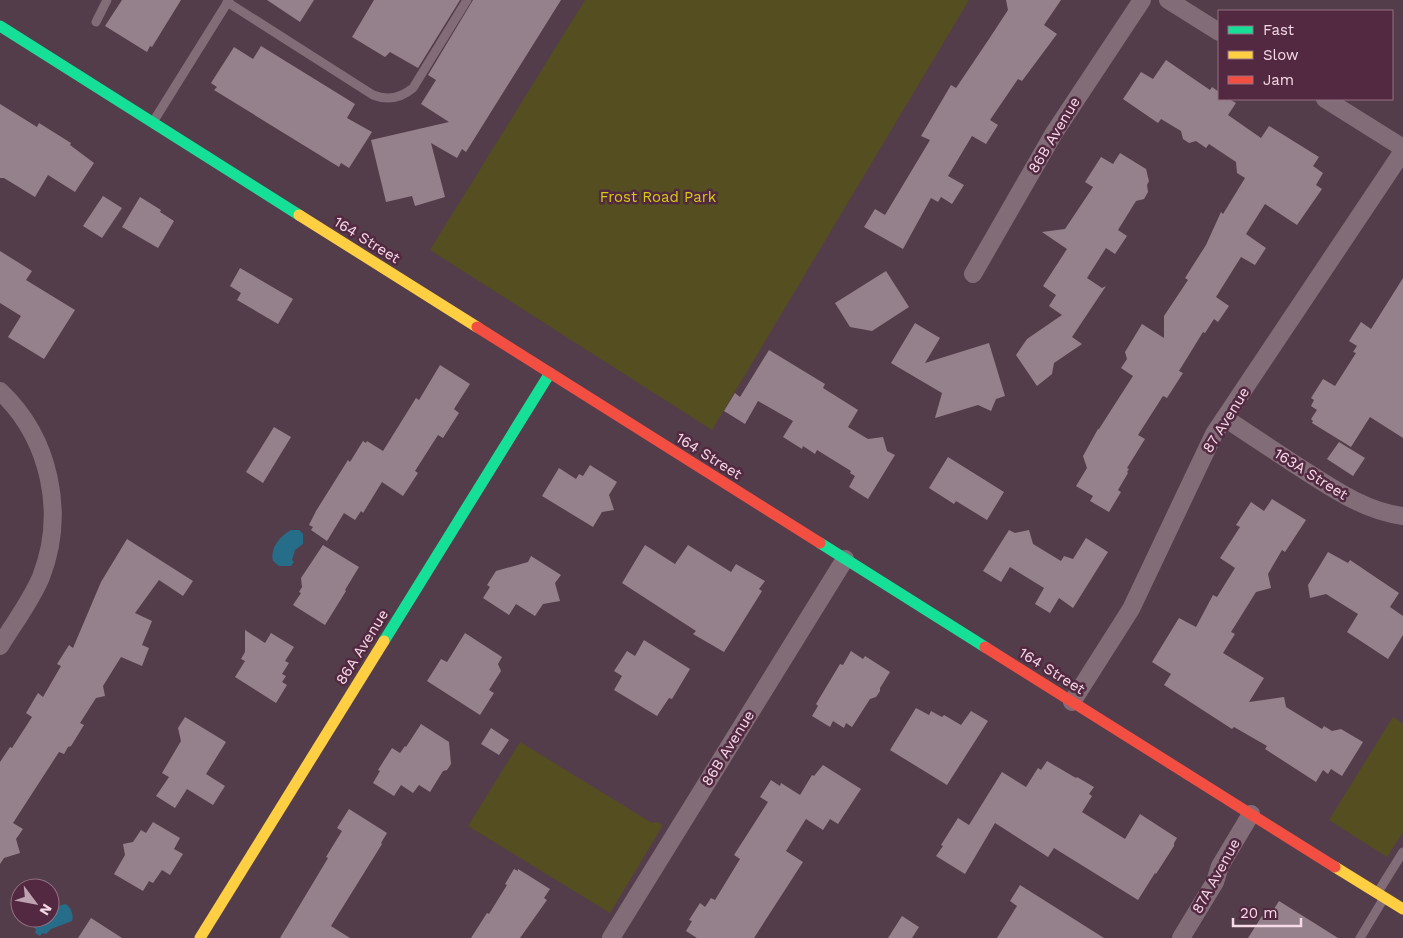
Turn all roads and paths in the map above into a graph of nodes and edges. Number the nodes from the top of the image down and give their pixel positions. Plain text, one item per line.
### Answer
1 (107, 0) edge
2 (467, 0) edge
3 (1142, 0) edge
4 (1168, 0) edge
5 (228, 1) edge
6 (96, 22) dead end
7 (0, 26) edge
8 (1218, 31) edge
9 (1326, 100) edge
10 (152, 122) junction
11 (1403, 149) edge
12 (973, 274) dead end
13 (550, 373) junction
14 (0, 391) edge
15 (1225, 418) junction
16 (1403, 516) edge
17 (845, 559) junction
18 (0, 646) edge
19 (1072, 702) junction
20 (1251, 814) junction
21 (1403, 852) edge
22 (1381, 896) junction
23 (1403, 909) edge
24 (200, 938) edge
25 (611, 938) edge
26 (1181, 938) edge
27 (1360, 938) edge

1 - 6 lane
2 - 5 lane
3 - 12 street, 86B Avenue
4 - 8 street
5 - 10 lane
7 - 10 street, 164 Street
9 - 11 street
10 - 13 street, 164 Street
11 - 15 street, 87 Avenue
13 - 17 street, 164 Street
13 - 24 street, 86A Avenue
14 - 18 street
15 - 16 street, 163A Street
15 - 19 street, 87 Avenue
17 - 19 street, 164 Street
17 - 25 street, 86B Avenue
19 - 20 street, 164 Street
20 - 22 street, 164 Street
20 - 26 street, 87A Avenue
21 - 22 lane
22 - 23 street, 164 Street
22 - 27 lane

